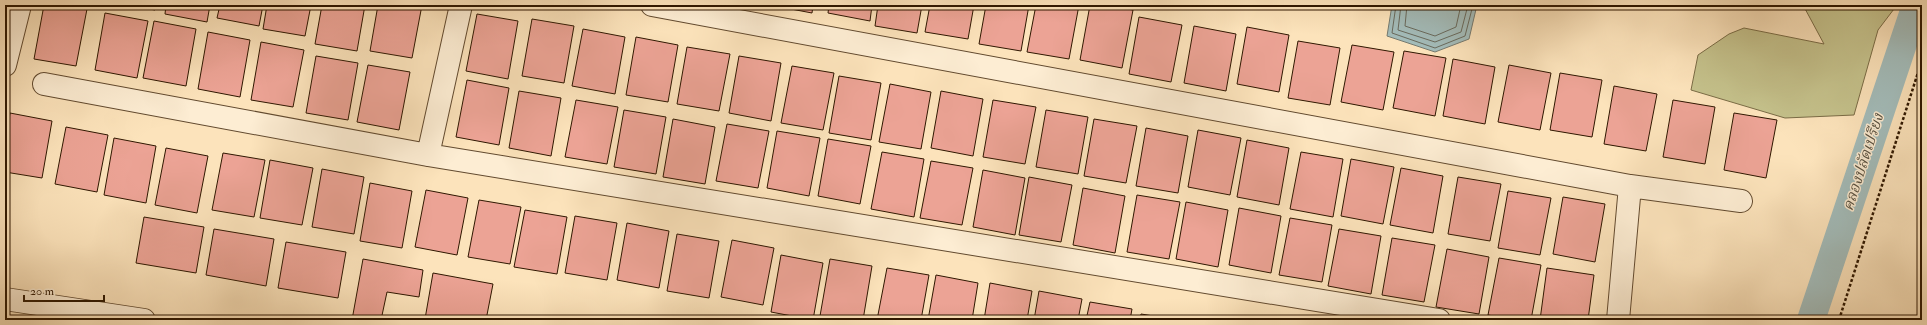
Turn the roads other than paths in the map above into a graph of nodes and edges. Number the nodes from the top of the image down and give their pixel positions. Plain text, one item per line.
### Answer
1 (461, 5) edge
2 (652, 5) edge
3 (14, 10) edge
4 (5, 65) edge
5 (44, 84) dead end
6 (428, 155) junction
7 (1630, 186) junction
8 (1741, 201) dead end
9 (5, 299) edge
10 (144, 320) edge
11 (1439, 320) edge
12 (1618, 320) edge

1 - 6 street
2 - 7 street
3 - 4 street
5 - 6 street
6 - 11 street
7 - 8 street
7 - 12 street
9 - 10 street

